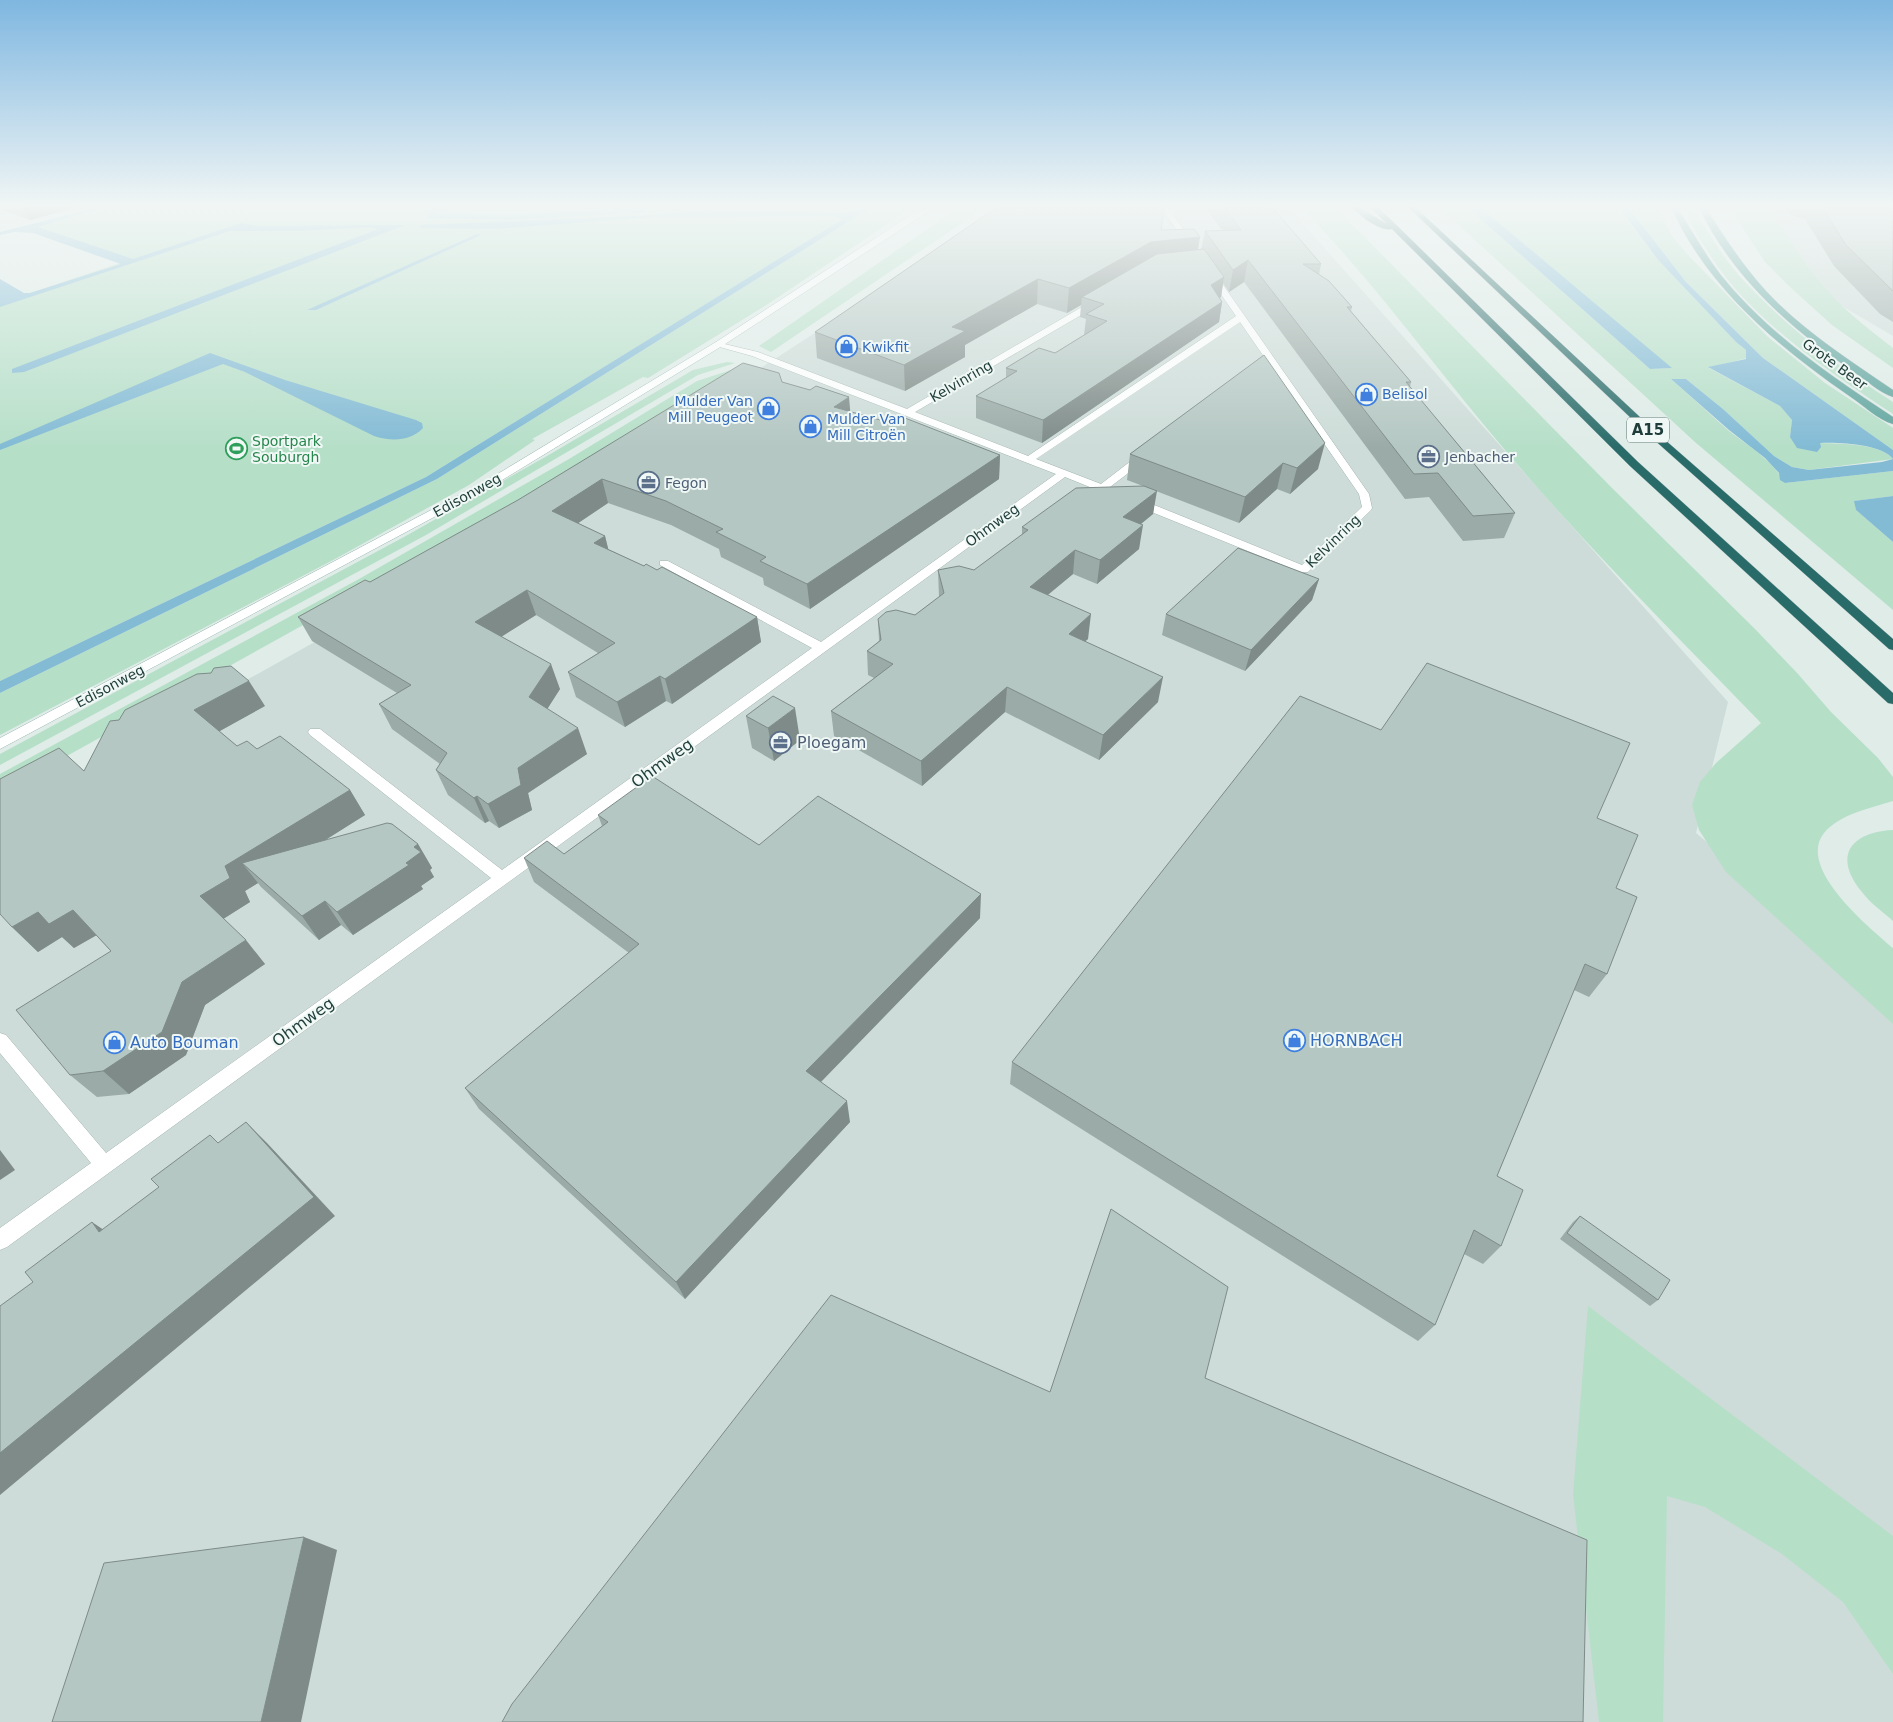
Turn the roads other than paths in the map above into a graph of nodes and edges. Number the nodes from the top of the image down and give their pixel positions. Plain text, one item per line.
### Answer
1 (806, 287) edge
2 (1221, 287) edge
3 (1455, 287) edge
4 (1497, 287) edge
5 (1728, 287) edge
6 (1759, 287) edge
7 (1102, 299) edge
8 (1241, 316) junction
9 (719, 344) junction
10 (1893, 394) edge
11 (907, 413) junction
12 (1893, 421) edge
13 (1156, 448) edge
14 (1028, 460) junction
15 (1064, 473) junction
16 (1102, 488) junction
17 (664, 563) dead end
18 (1893, 646) edge
19 (822, 648) junction
20 (1893, 700) edge
21 (315, 732) dead end
22 (0, 744) edge
23 (502, 878) junction
24 (0, 1040) edge
25 (104, 1165) junction
26 (0, 1240) edge

1 - 9 street, Edisonweg
2 - 8 street, Kelvinring
3 - 20 highway, A15
4 - 18 highway, A15
5 - 12 main road, Grote Beer
6 - 10 main road, Grote Beer
7 - 11 street, Kelvinring
8 - 14 street
8 - 16 street, Kelvinring
9 - 11 street, Kelvinring
9 - 22 street, Edisonweg
11 - 14 street, Kelvinring
13 - 16 street
14 - 15 street, Kelvinring
15 - 16 street, Kelvinring
15 - 19 street, Ohmweg
17 - 19 street
19 - 23 street, Ohmweg
21 - 23 street
23 - 25 street, Ohmweg
24 - 25 street
25 - 26 street, Ohmweg

